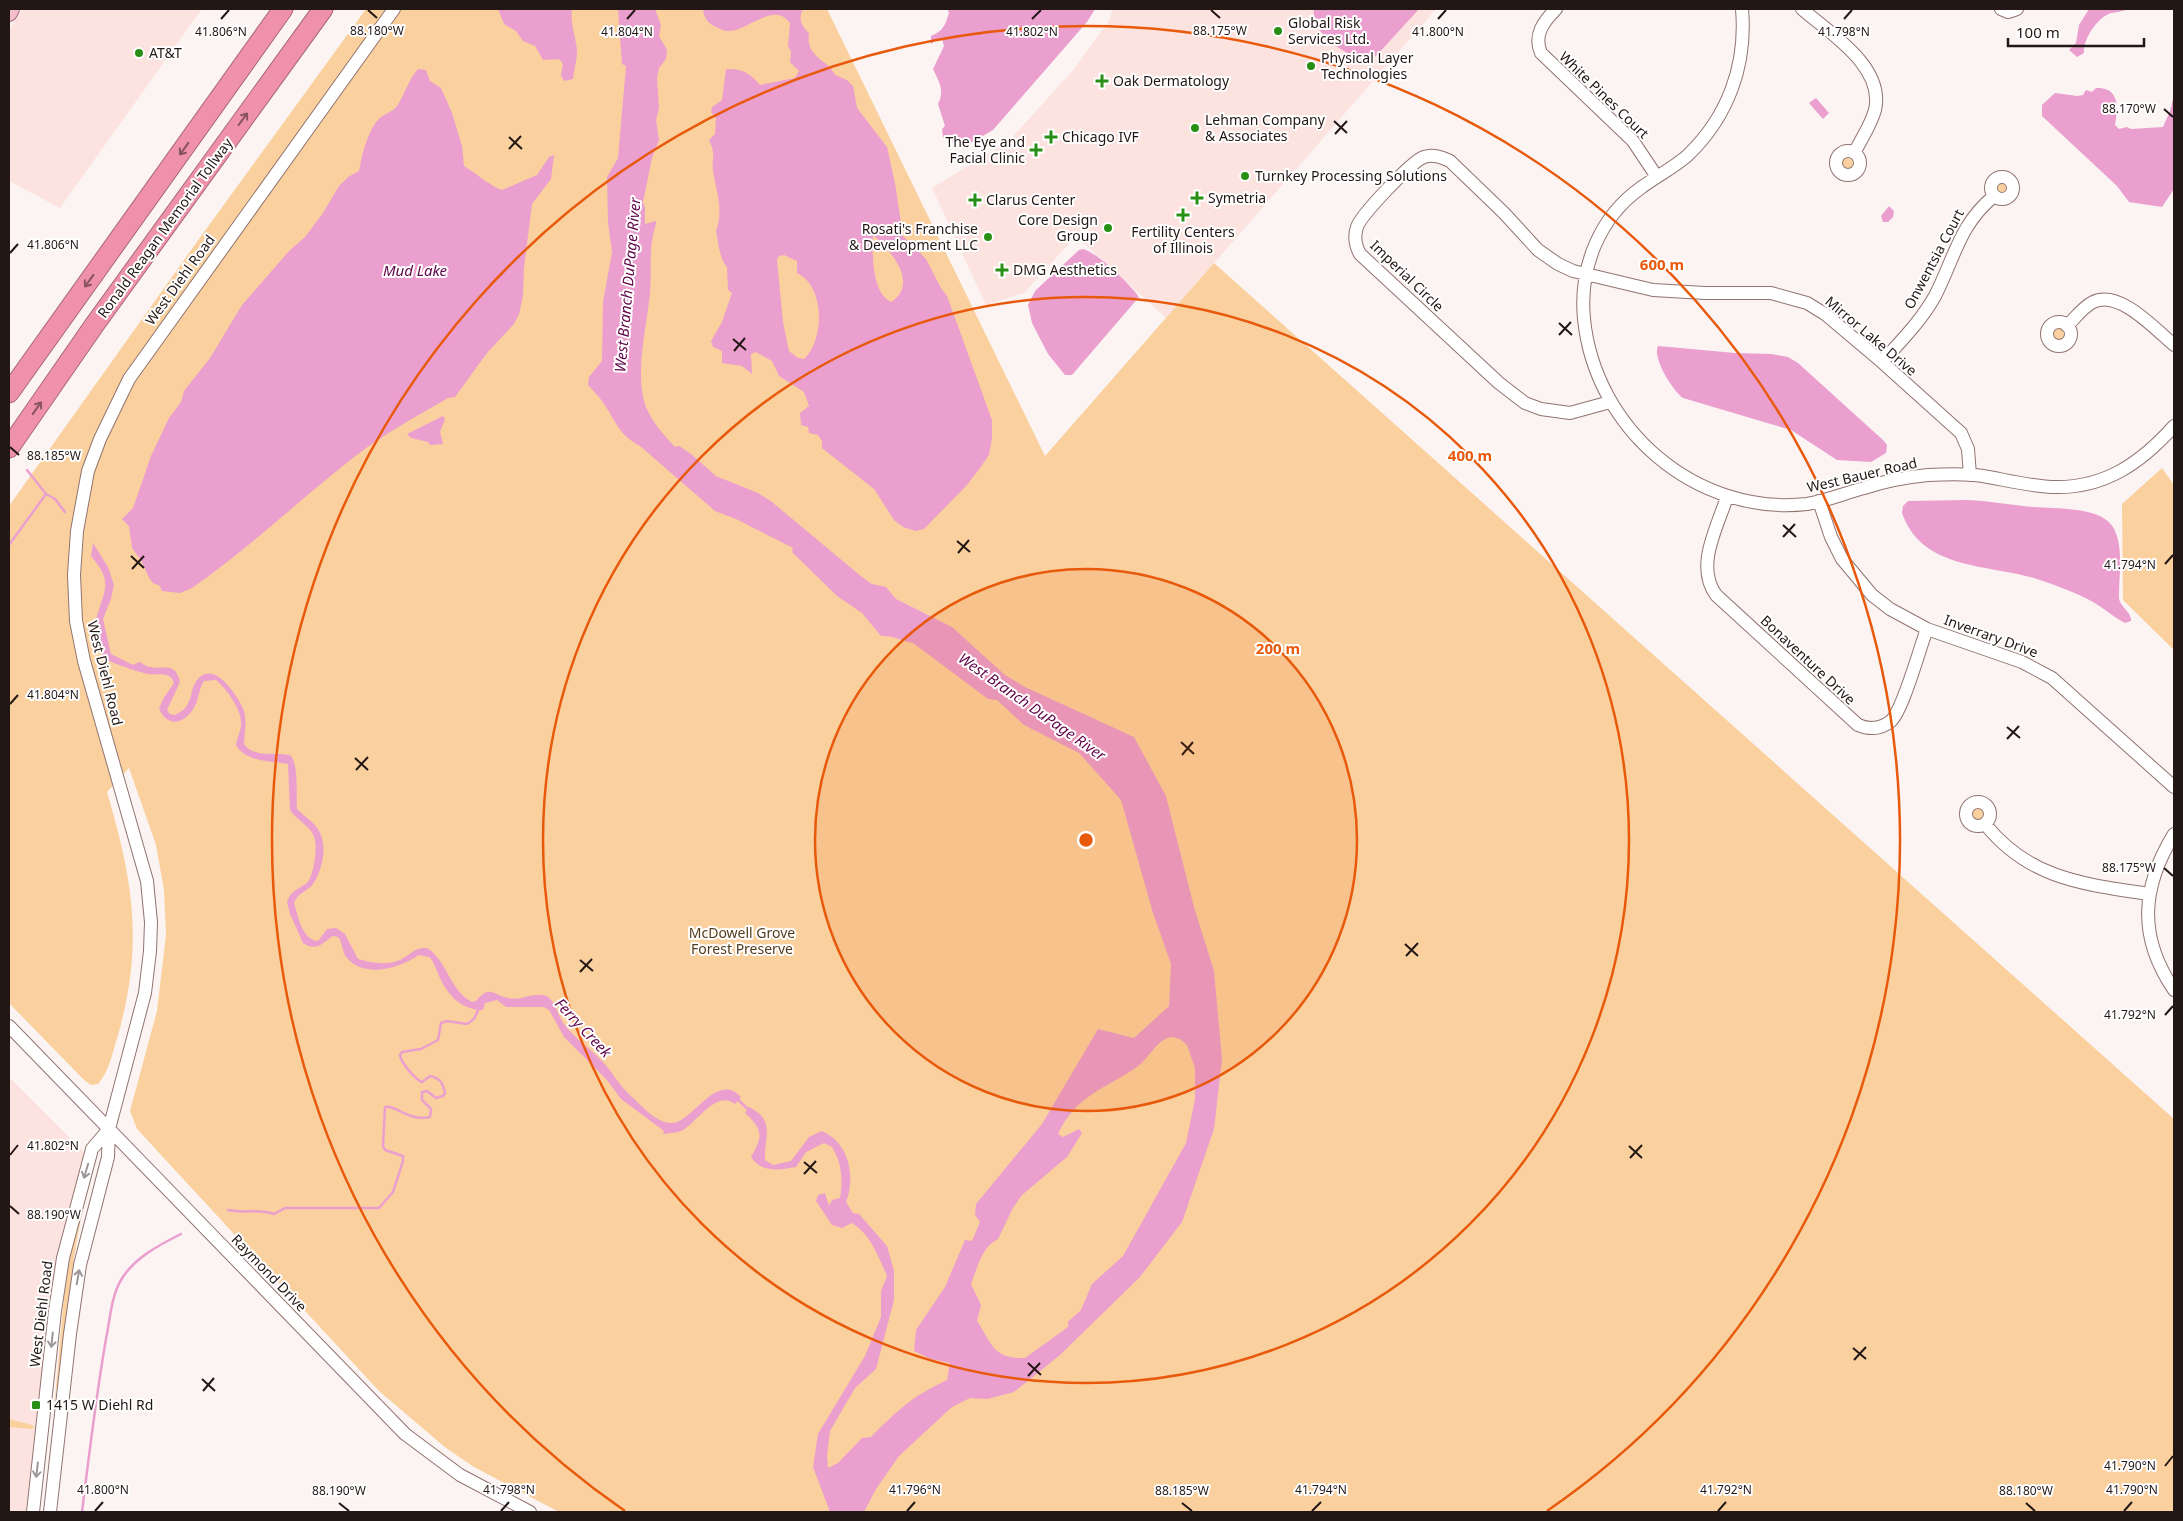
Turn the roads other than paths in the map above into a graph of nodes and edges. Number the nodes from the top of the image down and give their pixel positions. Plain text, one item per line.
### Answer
1 (11, 9) edge
2 (283, 9) edge
3 (323, 9) edge
4 (394, 9) edge
5 (1556, 9) edge
6 (1742, 9) edge
7 (1802, 9) edge
8 (2001, 9) edge
9 (2017, 9) edge
10 (9, 13) edge
11 (1854, 152) dead end
12 (1656, 177) junction
13 (1994, 196) dead end
14 (1586, 275) junction
15 (2067, 326) dead end
16 (2174, 345) edge
17 (1882, 362) junction
18 (9, 393) edge
19 (1610, 402) junction
20 (2174, 426) edge
21 (9, 448) edge
22 (1970, 475) junction
23 (1727, 497) junction
24 (1819, 502) junction
25 (1927, 629) junction
26 (2174, 787) edge
27 (1985, 824) dead end
28 (2174, 834) edge
29 (2149, 894) junction
30 (2174, 990) edge
31 (9, 1026) edge
32 (109, 1129) junction
33 (33, 1512) edge
34 (50, 1512) edge
35 (530, 1512) edge

1 - 10 main road
2 -> 18 highway
21 -> 3 highway, Ronald Reagan Memorial Tollway
4 - 32 street, West Diehl Road
5 - 12 street, White Pines Court
6 - 12 street, West Bauer Road
7 - 11 street
8 - 9 street
12 - 14 street, West Bauer Road
13 - 17 street, Onwentsia Court
14 - 17 street, Mirror Lake Drive
14 - 19 street, West Bauer Road
14 - 19 street, Imperial Circle
15 - 16 street
17 - 22 street, Mirror Lake Drive
19 - 23 street, West Bauer Road
20 - 22 street, West Bauer Road
22 - 24 street, West Bauer Road
23 - 24 street, West Bauer Road
23 - 25 street, Bonaventure Drive
24 - 25 street, Inverrary Drive
25 - 26 street, Inverrary Drive
27 - 29 street
28 - 29 street
29 - 30 street
31 - 32 street, Raymond Drive
32 -> 33 street, West Diehl Road
34 -> 32 street, West Diehl Road
32 - 35 street, Raymond Drive

